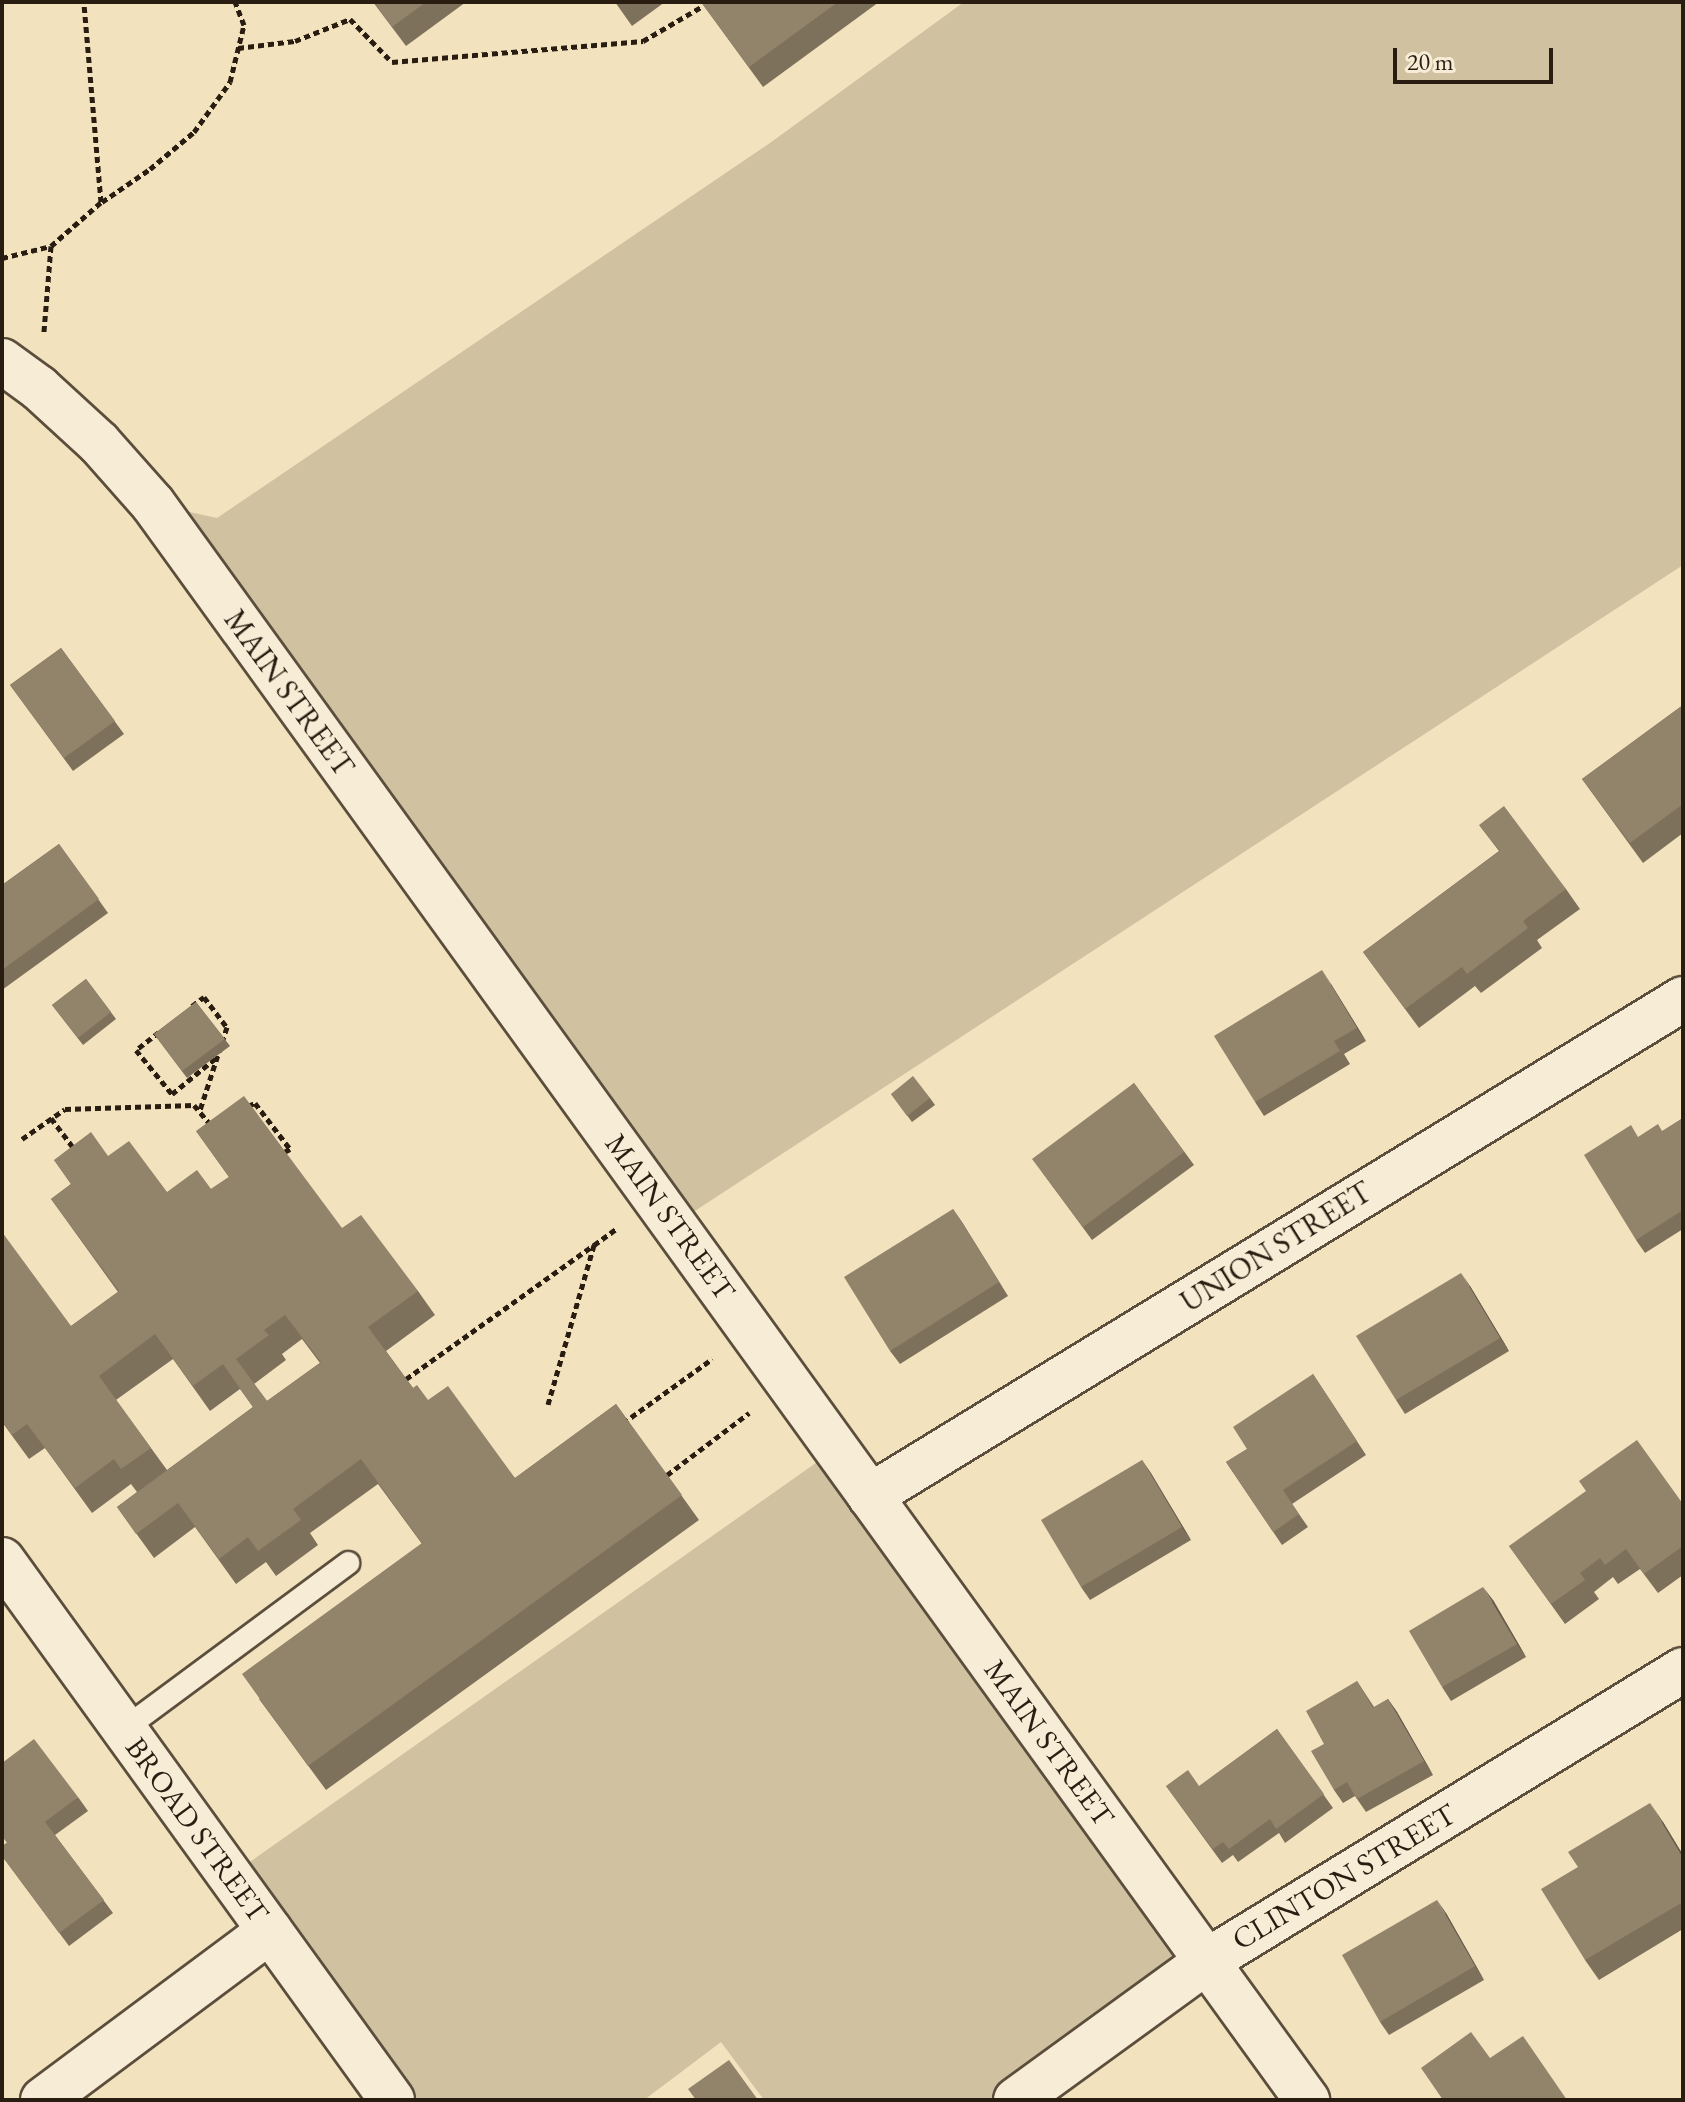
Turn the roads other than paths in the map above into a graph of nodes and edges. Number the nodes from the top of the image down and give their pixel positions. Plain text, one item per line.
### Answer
1 (2, 361) edge
2 (1683, 999) edge
3 (870, 1496) junction
4 (2, 1560) edge
5 (348, 1563) dead end
6 (1683, 1670) edge
7 (124, 1729) junction
8 (270, 1931) junction
9 (1207, 1961) junction
10 (43, 2100) edge
11 (392, 2100) edge
12 (1016, 2100) edge
13 (1307, 2100) edge

1 - 3 street, MAIN STREET
2 - 3 street, UNION STREET
3 - 9 street, MAIN STREET
4 - 7 street, BROAD STREET
5 - 7 lane
6 - 9 street, CLINTON STREET
7 - 8 street, BROAD STREET
8 - 10 street
8 - 11 street, BROAD STREET
9 - 12 street, CLINTON STREET
9 - 13 street, MAIN STREET

